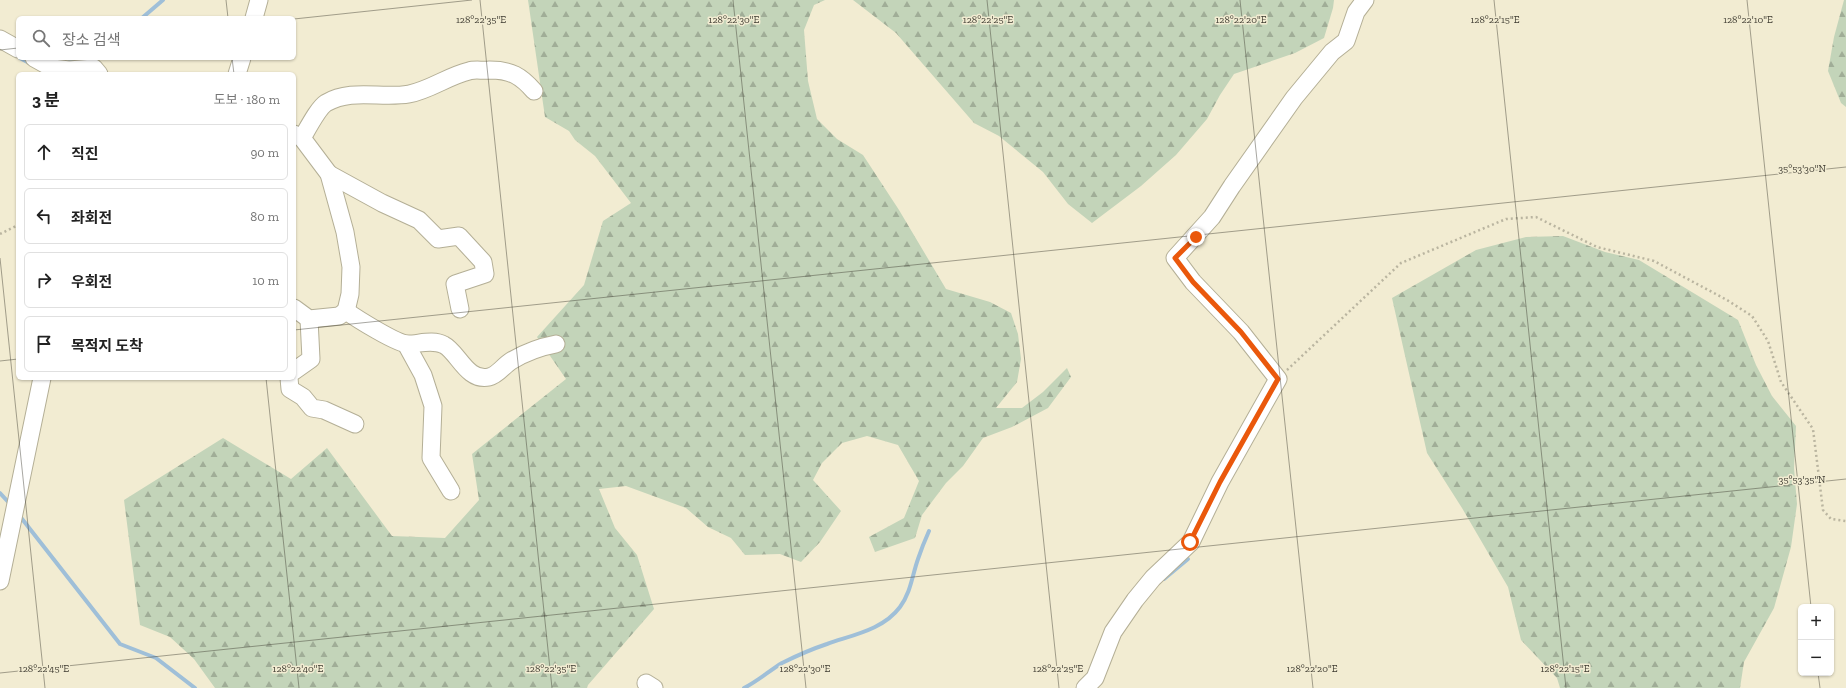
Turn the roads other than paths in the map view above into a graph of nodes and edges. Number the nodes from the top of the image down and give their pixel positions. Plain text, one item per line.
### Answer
1 (259, 0) edge
2 (1365, 0) edge
3 (255, 16) edge
4 (0, 40) edge
5 (16, 48) edge
6 (38, 60) edge
7 (241, 60) edge
8 (97, 72) edge
9 (238, 72) edge
10 (534, 91) dead end
11 (298, 136) edge
12 (329, 174) junction
13 (296, 309) edge
14 (460, 309) dead end
15 (346, 311) junction
16 (309, 319) junction
17 (406, 344) junction
18 (556, 344) dead end
19 (296, 370) edge
20 (42, 380) edge
21 (289, 380) edge
22 (355, 424) dead end
23 (451, 491) dead end
24 (0, 581) edge
25 (1085, 688) edge

1 - 3 street
2 - 25 street
4 - 5 street
6 - 8 street
7 - 9 street
10 - 11 street
11 - 12 street
12 - 14 street
12 - 15 street
13 - 16 street
15 - 16 street
15 - 17 street
16 - 19 street
17 - 18 street
17 - 23 street
20 - 24 street
21 - 22 street

